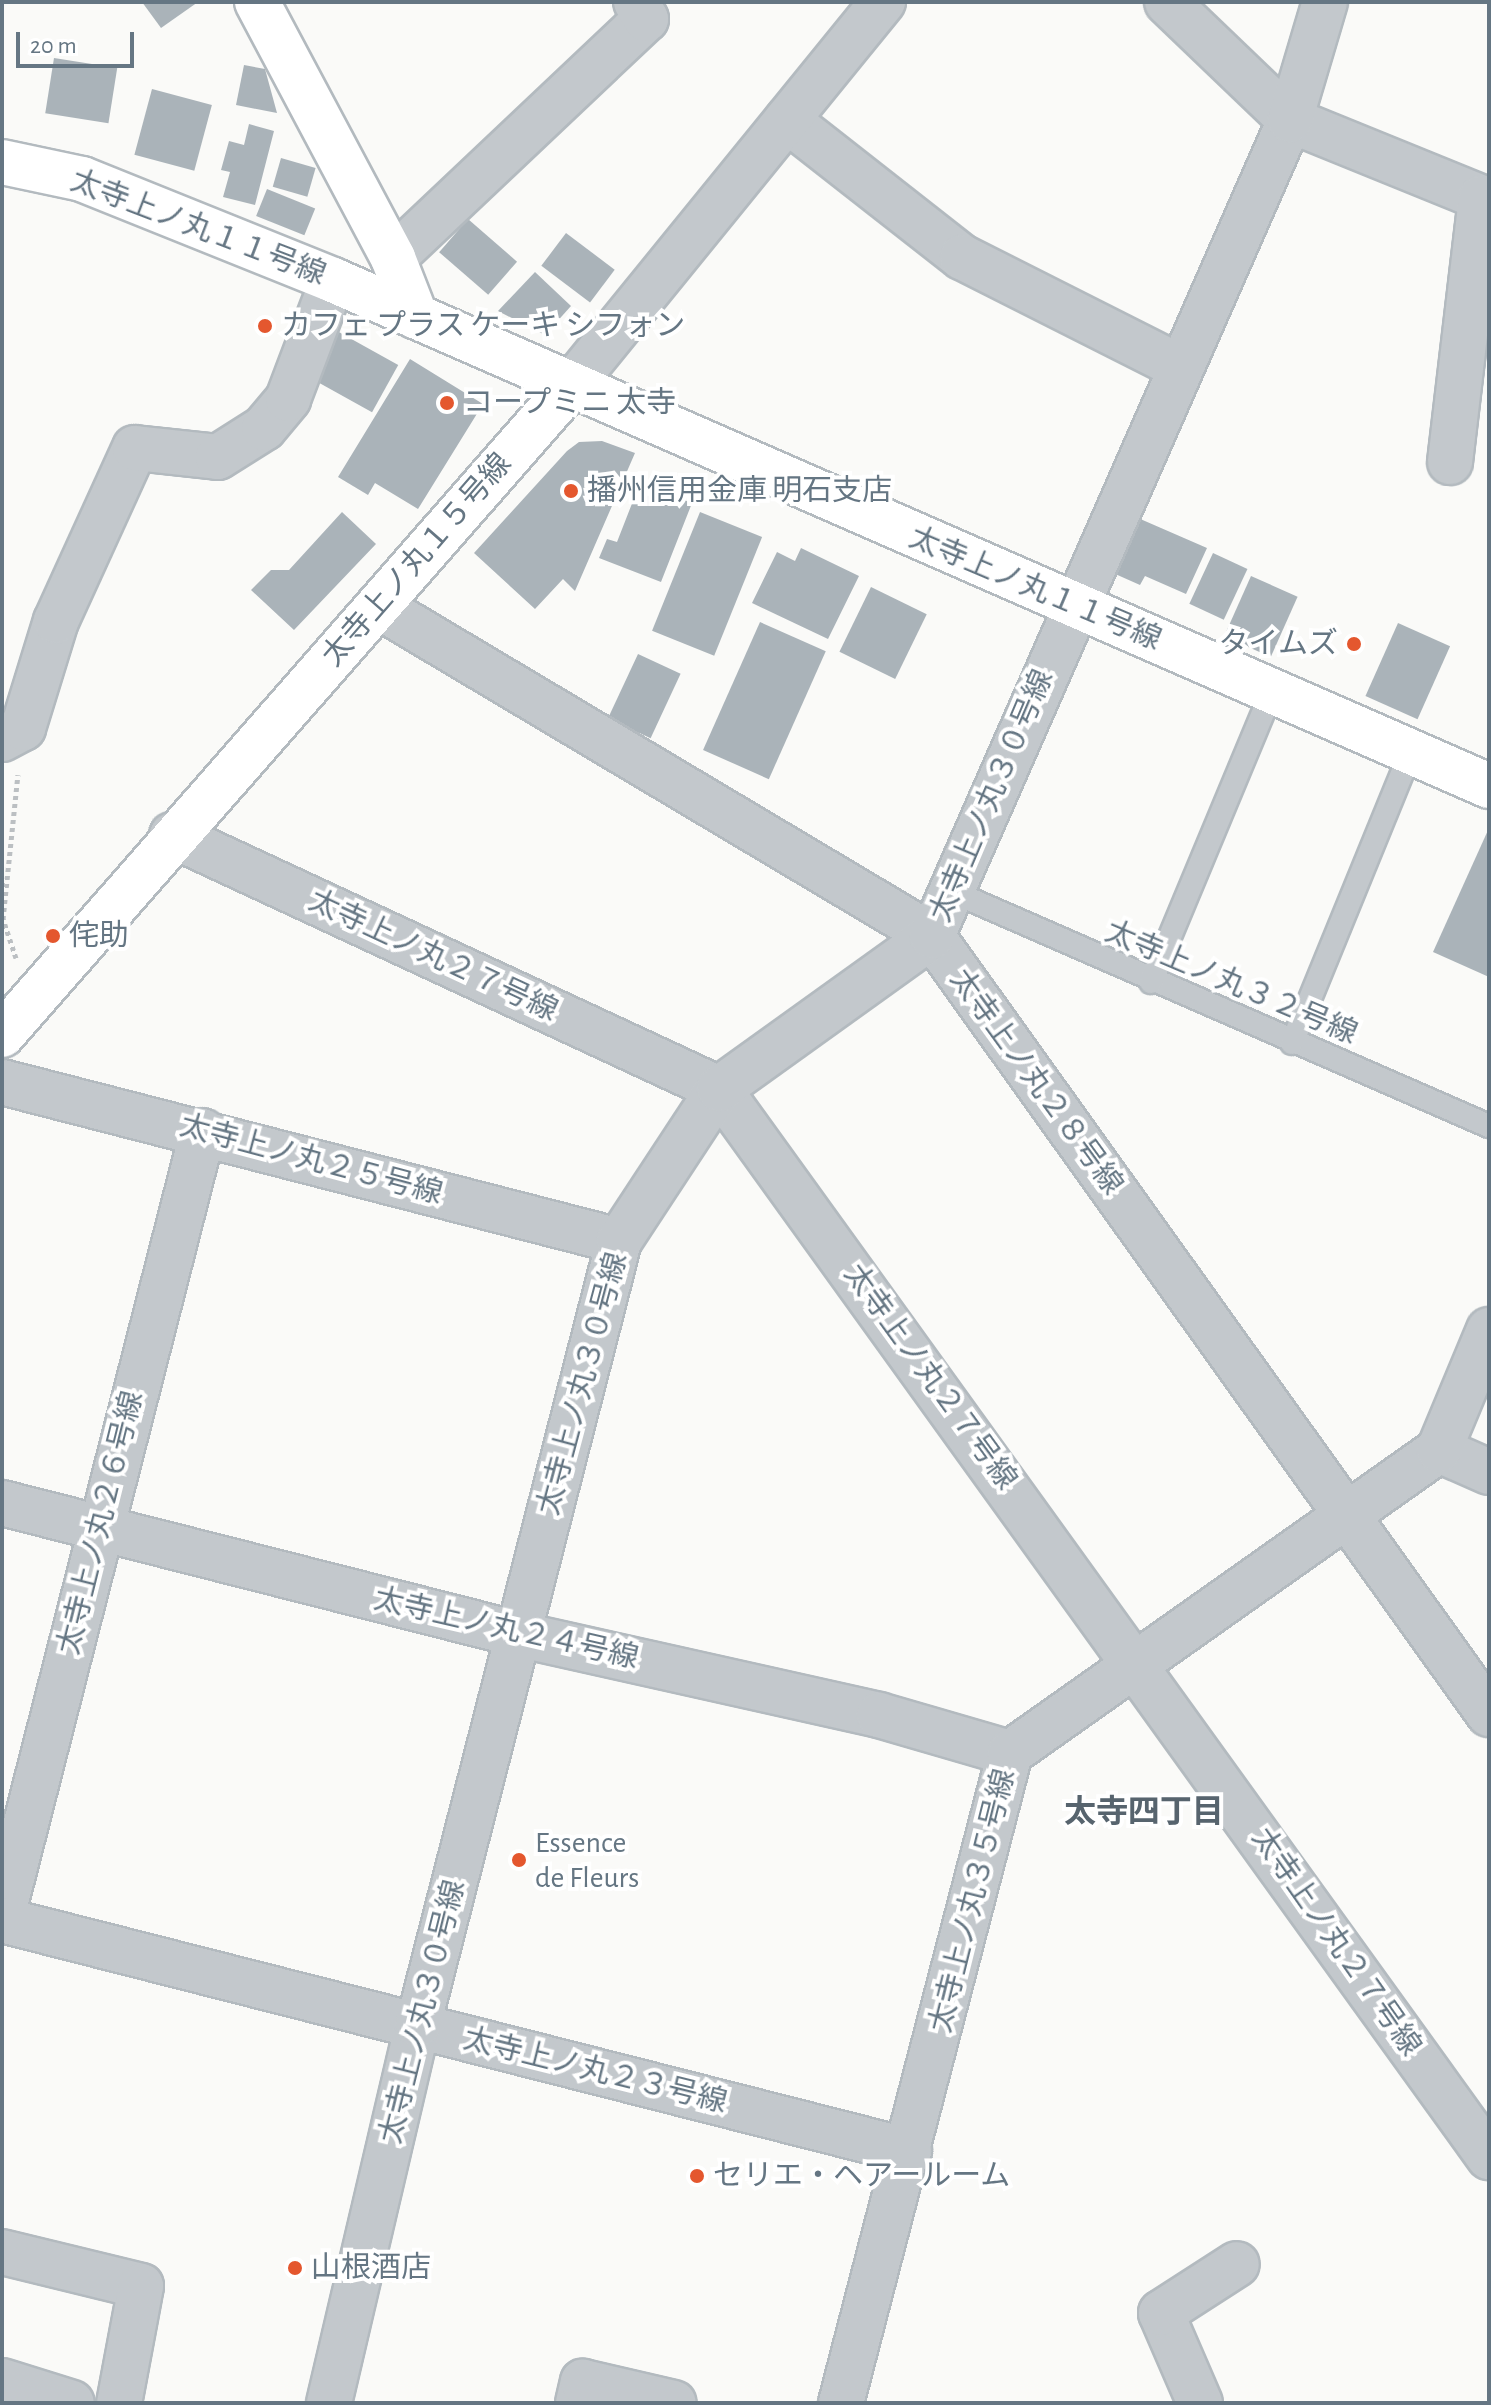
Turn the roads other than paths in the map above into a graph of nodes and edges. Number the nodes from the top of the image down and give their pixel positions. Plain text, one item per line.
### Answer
1 (257, 2) edge
2 (636, 2) edge
3 (883, 2) edge
4 (1167, 2) edge
5 (1325, 2) edge
6 (787, 120) junction
7 (1290, 120) junction
8 (2, 162) edge
9 (1485, 200) edge
10 (393, 258) junction
11 (333, 280) junction
12 (416, 317) junction
13 (1180, 367) junction
14 (569, 388) junction
15 (1450, 462) dead end
16 (378, 606) junction
17 (1074, 607) junction
18 (1272, 692) junction
19 (12, 734) edge
20 (1411, 752) junction
21 (1489, 786) edge
22 (172, 835) junction
23 (951, 891) junction
24 (932, 936) junction
25 (1151, 982) junction
26 (2, 1035) edge
27 (1292, 1043) junction
28 (2, 1082) edge
29 (719, 1089) junction
30 (1489, 1126) edge
31 (203, 1131) junction
32 (619, 1241) junction
33 (1489, 1330) edge
34 (1439, 1450) junction
35 (1489, 1472) edge
36 (2, 1503) edge
37 (1346, 1513) junction
38 (99, 1528) junction
39 (517, 1634) junction
40 (1139, 1664) junction
41 (1489, 1714) edge
42 (1010, 1753) junction
43 (2, 1918) edge
44 (418, 2025) junction
45 (909, 2151) junction
46 (1488, 2153) edge
47 (2, 2252) edge
48 (1237, 2264) dead end
49 (2, 2381) edge
50 (72, 2403) edge
51 (119, 2403) edge
52 (329, 2403) edge
53 (578, 2403) edge
54 (674, 2403) edge
55 (841, 2403) edge
56 (1200, 2403) edge

1 - 10 street
2 - 10 street
3 - 6 street, 太寺上ノ丸１５号線
4 - 7 street
5 - 7 street, 太寺上ノ丸３０号線
6 - 13 street
6 - 14 street, 太寺上ノ丸１５号線
7 - 9 street
7 - 13 street, 太寺上ノ丸３０号線
8 - 11 street, 太寺上ノ丸１１号線
9 - 15 street
10 - 12 street
11 - 12 street, 太寺上ノ丸１１号線
11 - 19 street
12 - 14 street, 太寺上ノ丸１１号線
13 - 17 street, 太寺上ノ丸３０号線
14 - 16 street, 太寺上ノ丸１５号線
14 - 17 street, 太寺上ノ丸１１号線
16 - 22 street, 太寺上ノ丸１５号線
16 - 24 street, 太寺上ノ丸２８号線
17 - 18 street, 太寺上ノ丸１１号線
17 - 23 street, 太寺上ノ丸３０号線
18 - 20 street, 太寺上ノ丸１１号線
18 - 25 lane
20 - 21 street, 太寺上ノ丸１１号線
20 - 27 lane
22 - 26 street, 太寺上ノ丸１５号線
22 - 29 street, 太寺上ノ丸２７号線
23 - 24 street, 太寺上ノ丸３０号線
23 - 25 lane, 太寺上ノ丸３２号線
24 - 29 street, 太寺上ノ丸３０号線
24 - 37 street, 太寺上ノ丸２８号線
25 - 27 lane, 太寺上ノ丸３２号線
27 - 30 lane, 太寺上ノ丸３２号線
28 - 31 street, 太寺上ノ丸２５号線
29 - 32 street, 太寺上ノ丸３０号線
29 - 40 street, 太寺上ノ丸２７号線
31 - 32 street, 太寺上ノ丸２５号線
31 - 38 street, 太寺上ノ丸２６号線
32 - 39 street, 太寺上ノ丸３０号線
33 - 34 street
34 - 35 street
34 - 37 street, 太寺上ノ丸３５号線
36 - 38 street, 太寺上ノ丸２４号線
37 - 40 street, 太寺上ノ丸３５号線
37 - 41 street, 太寺上ノ丸２８号線
38 - 39 street, 太寺上ノ丸２４号線
38 - 43 street, 太寺上ノ丸２６号線
39 - 42 street, 太寺上ノ丸２４号線
39 - 44 street, 太寺上ノ丸３０号線
40 - 42 street, 太寺上ノ丸３５号線
40 - 46 street, 太寺上ノ丸２７号線
42 - 45 street, 太寺上ノ丸３５号線
43 - 44 street, 太寺上ノ丸２３号線
44 - 45 street, 太寺上ノ丸２３号線
44 - 52 street, 太寺上ノ丸３０号線
45 - 55 street, 太寺上ノ丸３５号線
47 - 51 street
48 - 56 street
49 - 50 street
53 - 54 street

